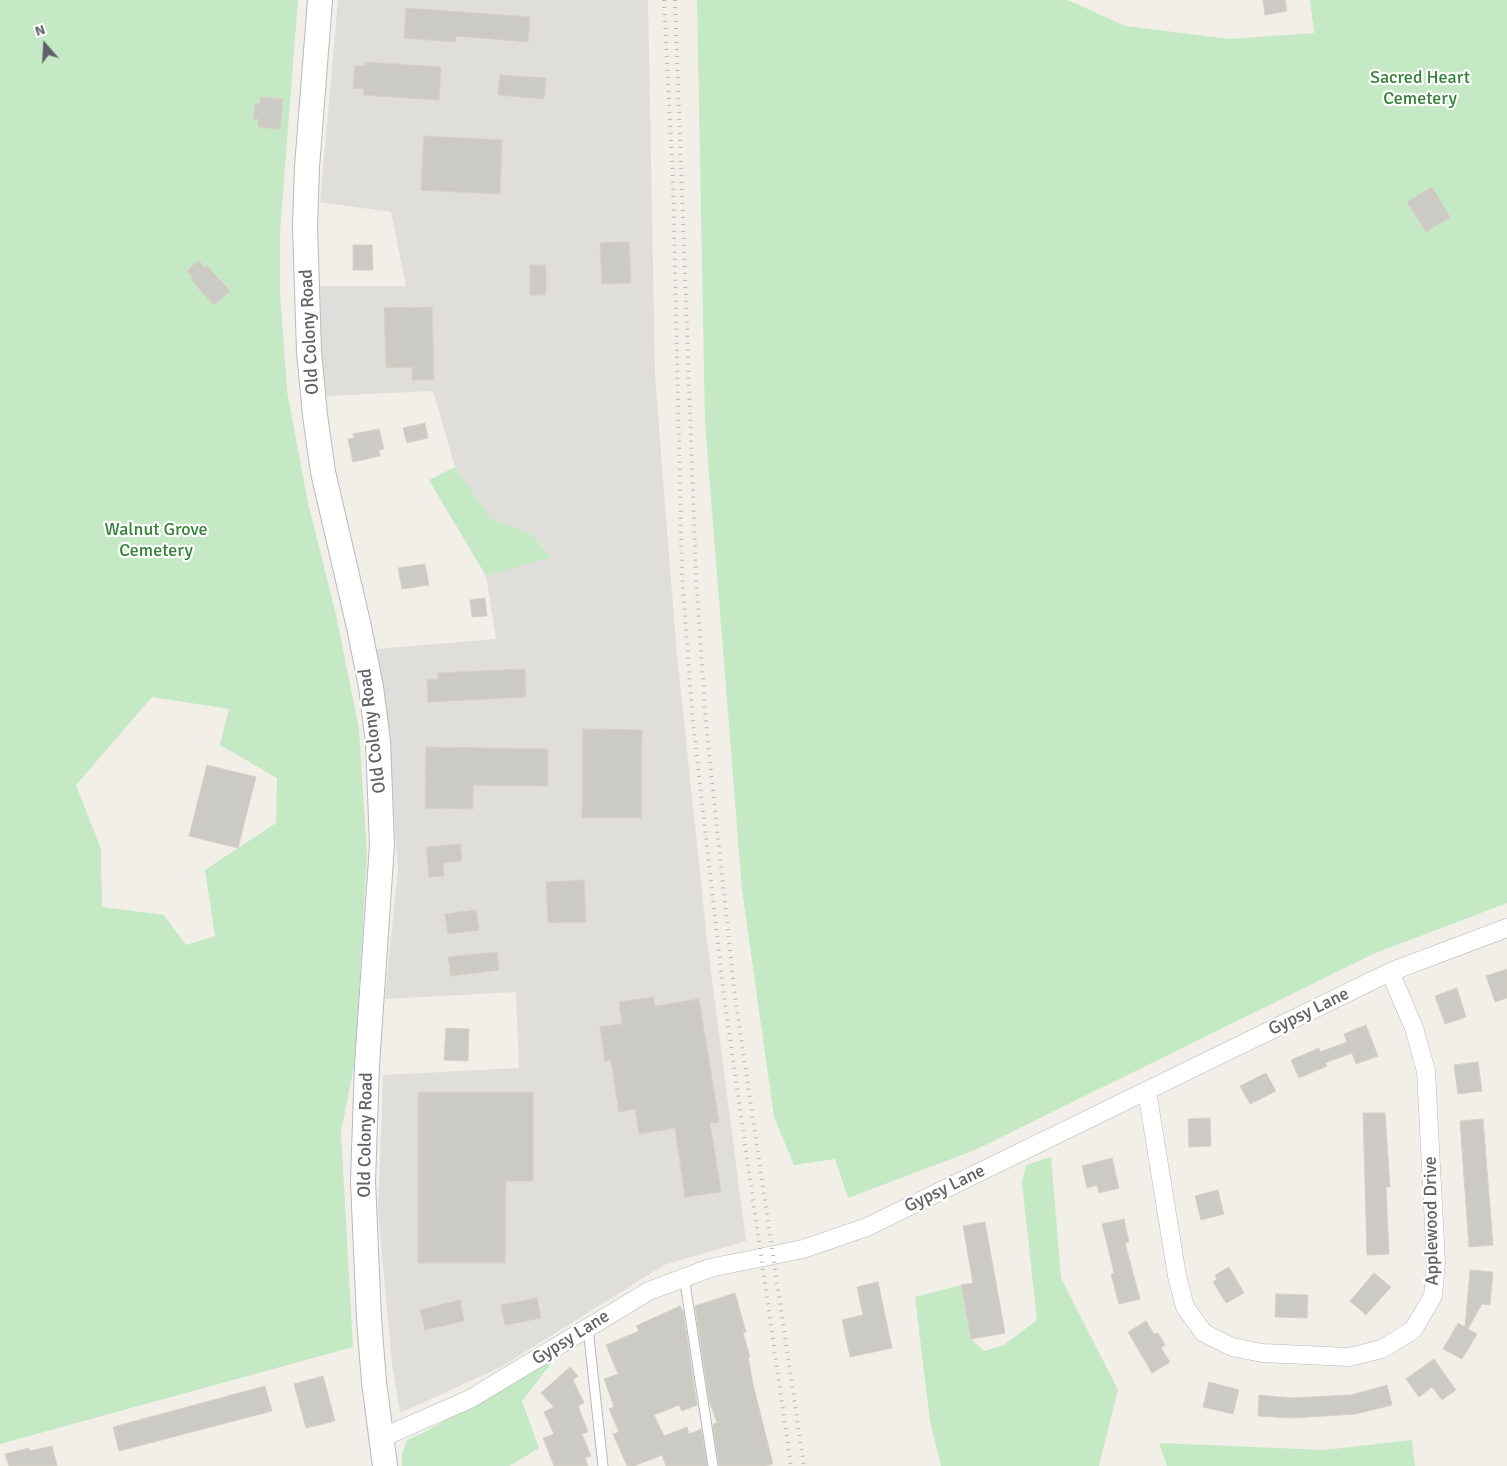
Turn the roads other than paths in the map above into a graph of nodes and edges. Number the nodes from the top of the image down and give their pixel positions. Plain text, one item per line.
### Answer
1 (320, 0) edge
2 (1507, 928) edge
3 (1390, 972) junction
4 (1147, 1091) junction
5 (684, 1276) junction
6 (588, 1328) junction
7 (381, 1438) junction
8 (385, 1466) edge
9 (603, 1466) edge
10 (712, 1466) edge

1 - 7 main road, Old Colony Road
2 - 3 street, Gypsy Lane
3 - 4 street, Gypsy Lane
3 - 4 street, Applewood Drive
4 - 5 street, Gypsy Lane
5 - 6 street, Gypsy Lane
5 - 10 lane
6 - 7 street, Gypsy Lane
6 - 9 lane
7 - 8 main road, Old Colony Road

